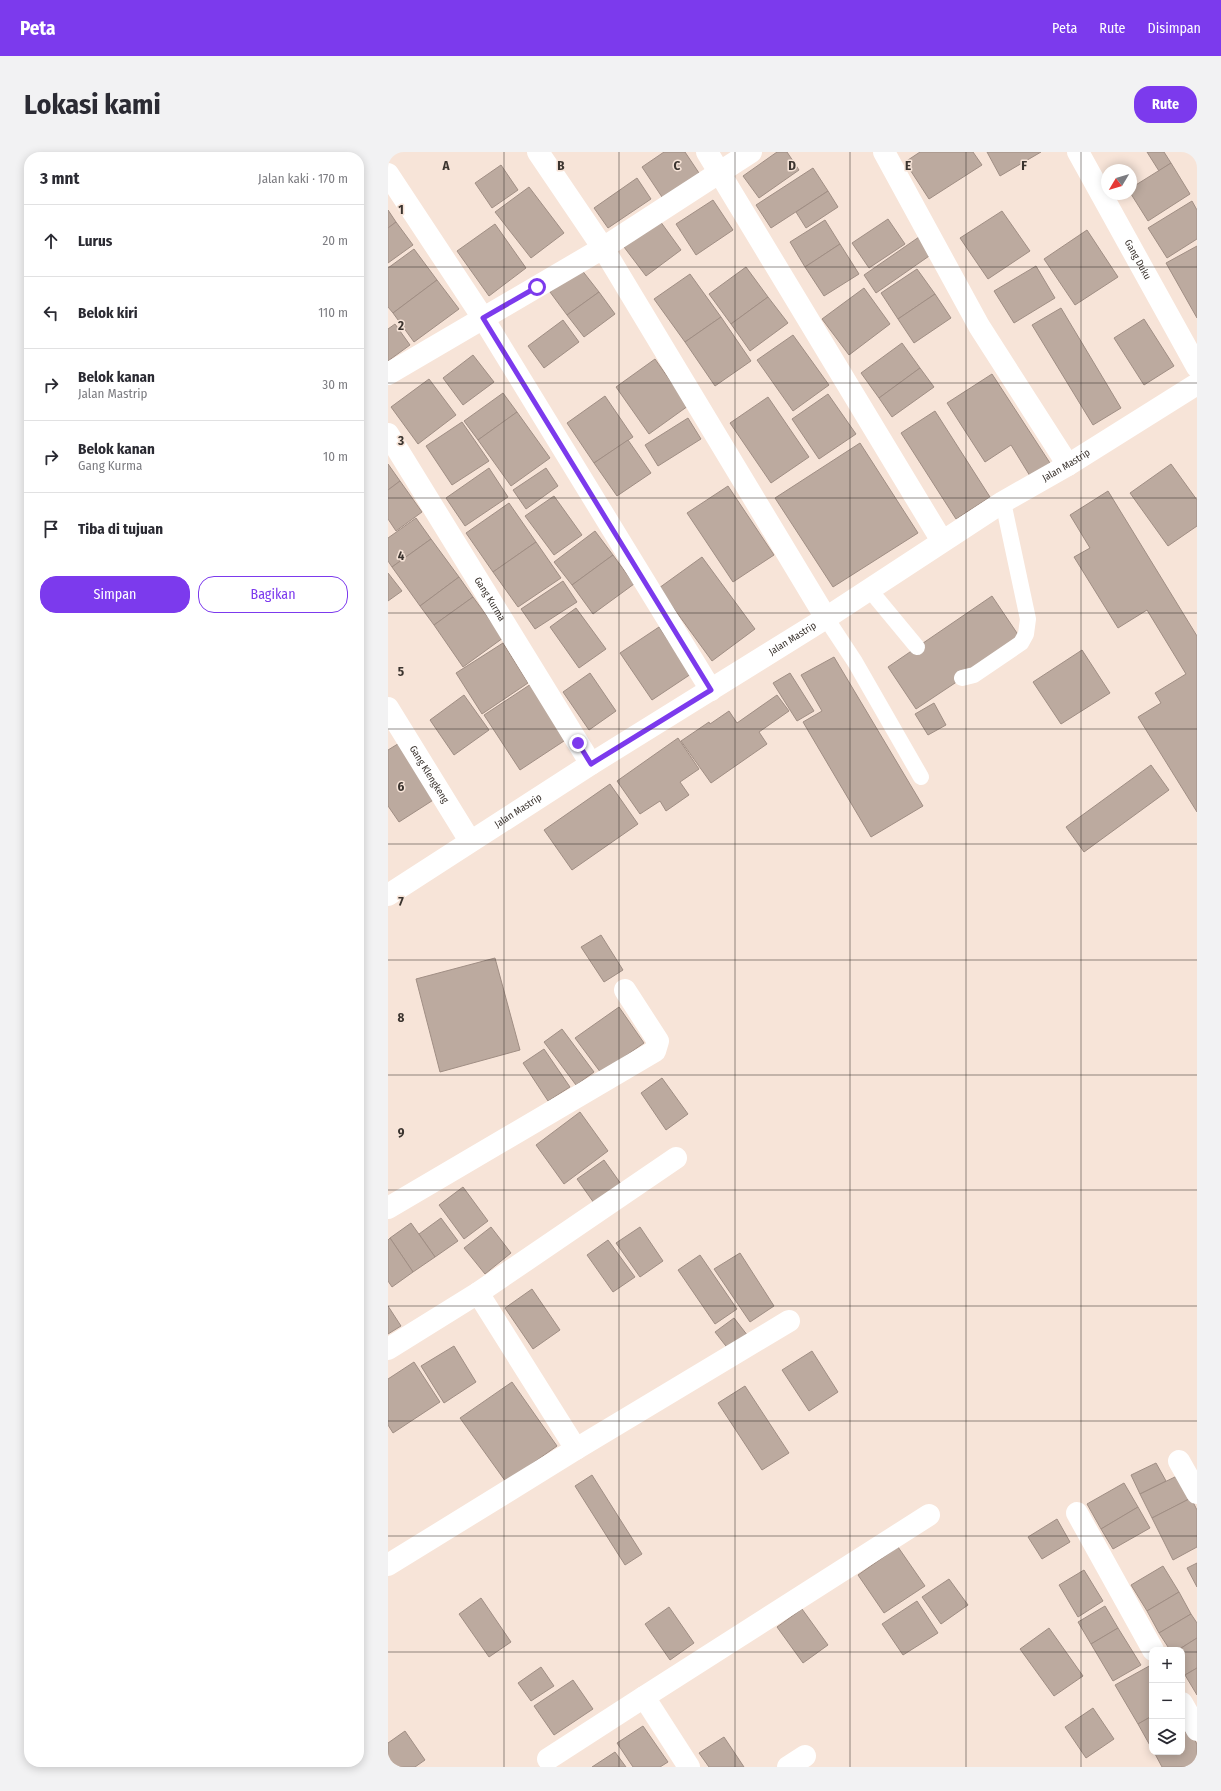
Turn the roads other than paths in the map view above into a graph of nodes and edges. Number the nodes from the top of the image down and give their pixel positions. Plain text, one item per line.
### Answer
1 (538, 152) edge
2 (707, 152) edge
3 (751, 152) edge
4 (884, 152) edge
5 (1078, 152) edge
6 (720, 172) junction
7 (388, 174) edge
8 (603, 248) junction
9 (483, 318) junction
10 (1197, 367) edge
11 (388, 374) edge
12 (1197, 384) edge
13 (388, 434) edge
14 (1068, 465) junction
15 (1003, 502) junction
16 (942, 541) junction
17 (869, 589) junction
18 (826, 618) junction
19 (917, 647) dead end
20 (962, 678) dead end
21 (711, 690) junction
22 (388, 708) edge
23 (591, 764) junction
24 (921, 777) dead end
25 (470, 841) junction
26 (388, 895) edge
27 (625, 990) dead end
28 (676, 1158) dead end
29 (388, 1208) edge
30 (478, 1293) junction
31 (789, 1321) dead end
32 (388, 1349) edge
33 (576, 1449) junction
34 (1179, 1460) dead end
35 (1197, 1493) edge
36 (1077, 1513) dead end
37 (929, 1515) dead end
38 (388, 1565) edge
39 (1151, 1647) edge
40 (644, 1697) junction
41 (1185, 1708) edge
42 (1197, 1730) edge
43 (548, 1759) dead end
44 (689, 1767) edge

1 - 8 street
2 - 6 street
3 - 6 street
4 - 14 street
5 - 10 street, Gang Duku
6 - 8 street
6 - 16 street
7 - 9 street
8 - 9 street
8 - 18 street
9 - 11 street
9 - 21 street
12 - 14 street, Jalan Mastrip
13 - 23 street, Gang Kurma
14 - 15 street, Jalan Mastrip
15 - 16 street, Jalan Mastrip
15 - 20 lane
16 - 17 street, Jalan Mastrip
17 - 18 street, Jalan Mastrip
17 - 19 lane
18 - 21 street, Jalan Mastrip
18 - 24 lane
21 - 23 street, Jalan Mastrip
22 - 25 street, Gang Klengkeng
23 - 25 street, Jalan Mastrip
25 - 26 street, Jalan Mastrip
27 - 29 street
28 - 30 street
30 - 32 street
30 - 33 street
31 - 33 street
33 - 38 street
34 - 35 street
36 - 39 street
37 - 40 street
40 - 43 street
40 - 44 street
41 - 42 street

